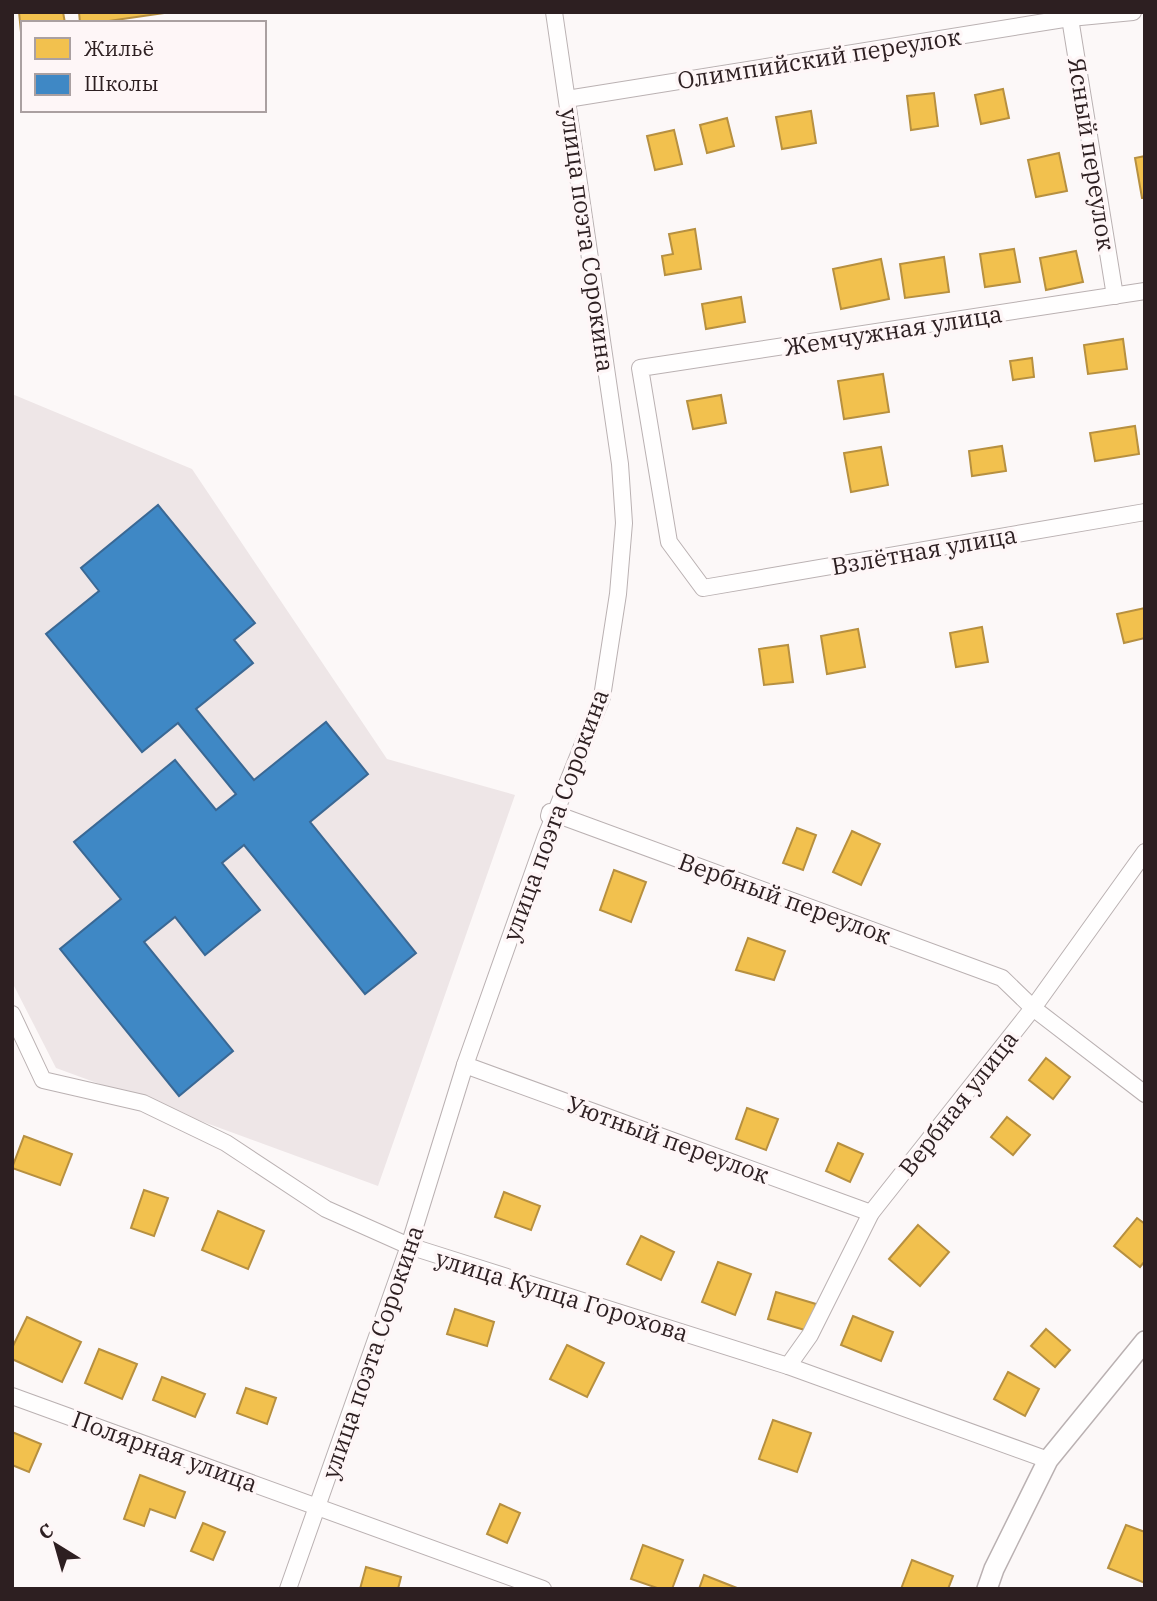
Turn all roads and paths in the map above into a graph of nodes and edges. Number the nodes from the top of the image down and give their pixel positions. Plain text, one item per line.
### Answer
1 (554, 12) edge
2 (1133, 12) edge
3 (1070, 15) edge
4 (567, 99) junction
5 (1145, 290) edge
6 (1115, 296) junction
7 (1145, 512) edge
8 (703, 588) joint
9 (546, 836) junction
10 (1145, 852) edge
11 (1033, 1008) junction
12 (12, 1014) edge
13 (465, 1065) junction
14 (1145, 1094) edge
15 (871, 1213) junction
16 (409, 1246) junction
17 (1145, 1340) edge
18 (788, 1366) junction
19 (12, 1396) edge
20 (1048, 1460) junction
21 (318, 1506) junction
22 (288, 1589) edge
23 (543, 1589) edge
24 (987, 1589) edge

1 - 4 street, улица поэта Сорокина
2 - 3 street, Олимпийский переулок
3 - 4 street, Олимпийский переулок
3 - 6 street, Ясный переулок
4 - 9 street, улица поэта Сорокина
5 - 6 street, Жемчужная улица
6 - 8 street, Жемчужная улица
7 - 8 street, Взлётная улица
9 - 11 street, Вербный переулок
9 - 13 street, улица поэта Сорокина
10 - 11 street, Вербная улица
11 - 14 street
11 - 15 street, Вербная улица
12 - 16 street, улица Купца Горохова
13 - 15 street, Уютный переулок
13 - 16 street, улица поэта Сорокина
15 - 18 street, Вербная улица
16 - 18 street, улица Купца Горохова
16 - 21 street, улица поэта Сорокина
17 - 20 street
18 - 20 street, улица Купца Горохова
19 - 21 street, Полярная улица
20 - 24 street
21 - 22 street, улица поэта Сорокина
21 - 23 street, Полярная улица

